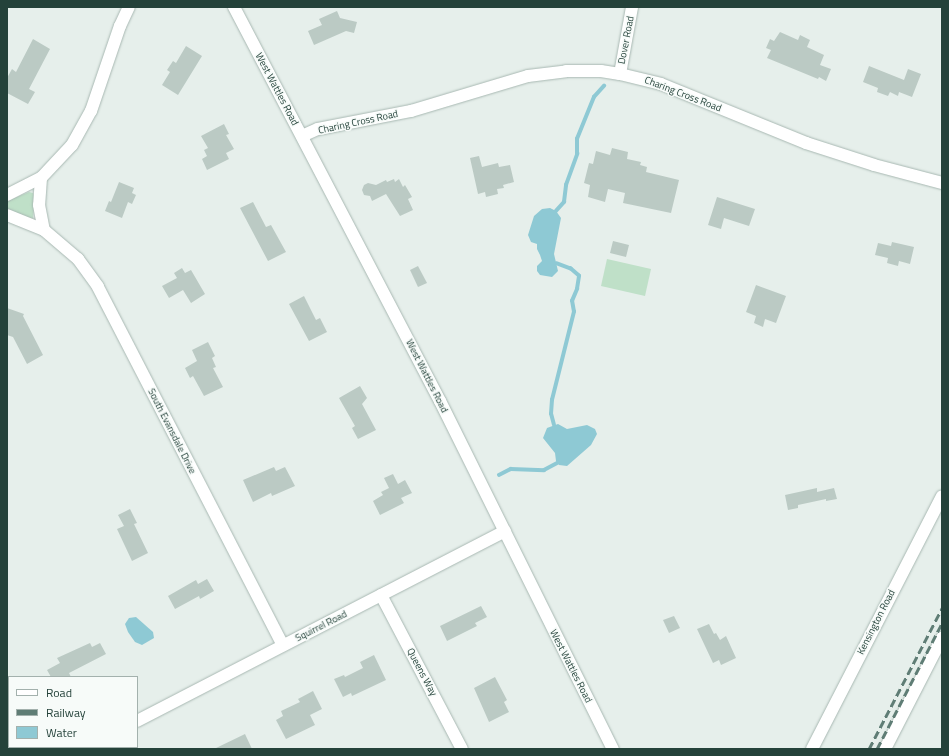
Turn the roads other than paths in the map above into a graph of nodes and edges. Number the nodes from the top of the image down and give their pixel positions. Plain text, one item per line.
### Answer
1 (129, 7) edge
2 (234, 7) edge
3 (632, 7) edge
4 (620, 74) junction
5 (302, 136) junction
6 (41, 178) junction
7 (942, 183) edge
8 (7, 195) edge
9 (7, 215) edge
10 (44, 230) junction
11 (942, 496) edge
12 (505, 531) junction
13 (381, 595) junction
14 (942, 638) edge
15 (283, 645) junction
16 (138, 719) edge
17 (462, 749) edge
18 (613, 749) edge
19 (812, 749) edge
20 (885, 749) edge

1 - 6 street
2 - 5 street, West Wattles Road
3 - 4 street, Dover Road
4 - 5 street, Charing Cross Road
4 - 7 street, Charing Cross Road
5 - 12 street, West Wattles Road
6 - 8 street
6 - 10 street
9 - 10 street
10 - 15 street, South Evansdale Drive
11 - 19 street, Kensington Road
12 - 13 street, Squirrel Road
12 - 18 street, West Wattles Road
13 - 15 street, Squirrel Road
13 - 17 street, Queens Way
14 - 20 street
15 - 16 street, Squirrel Road

